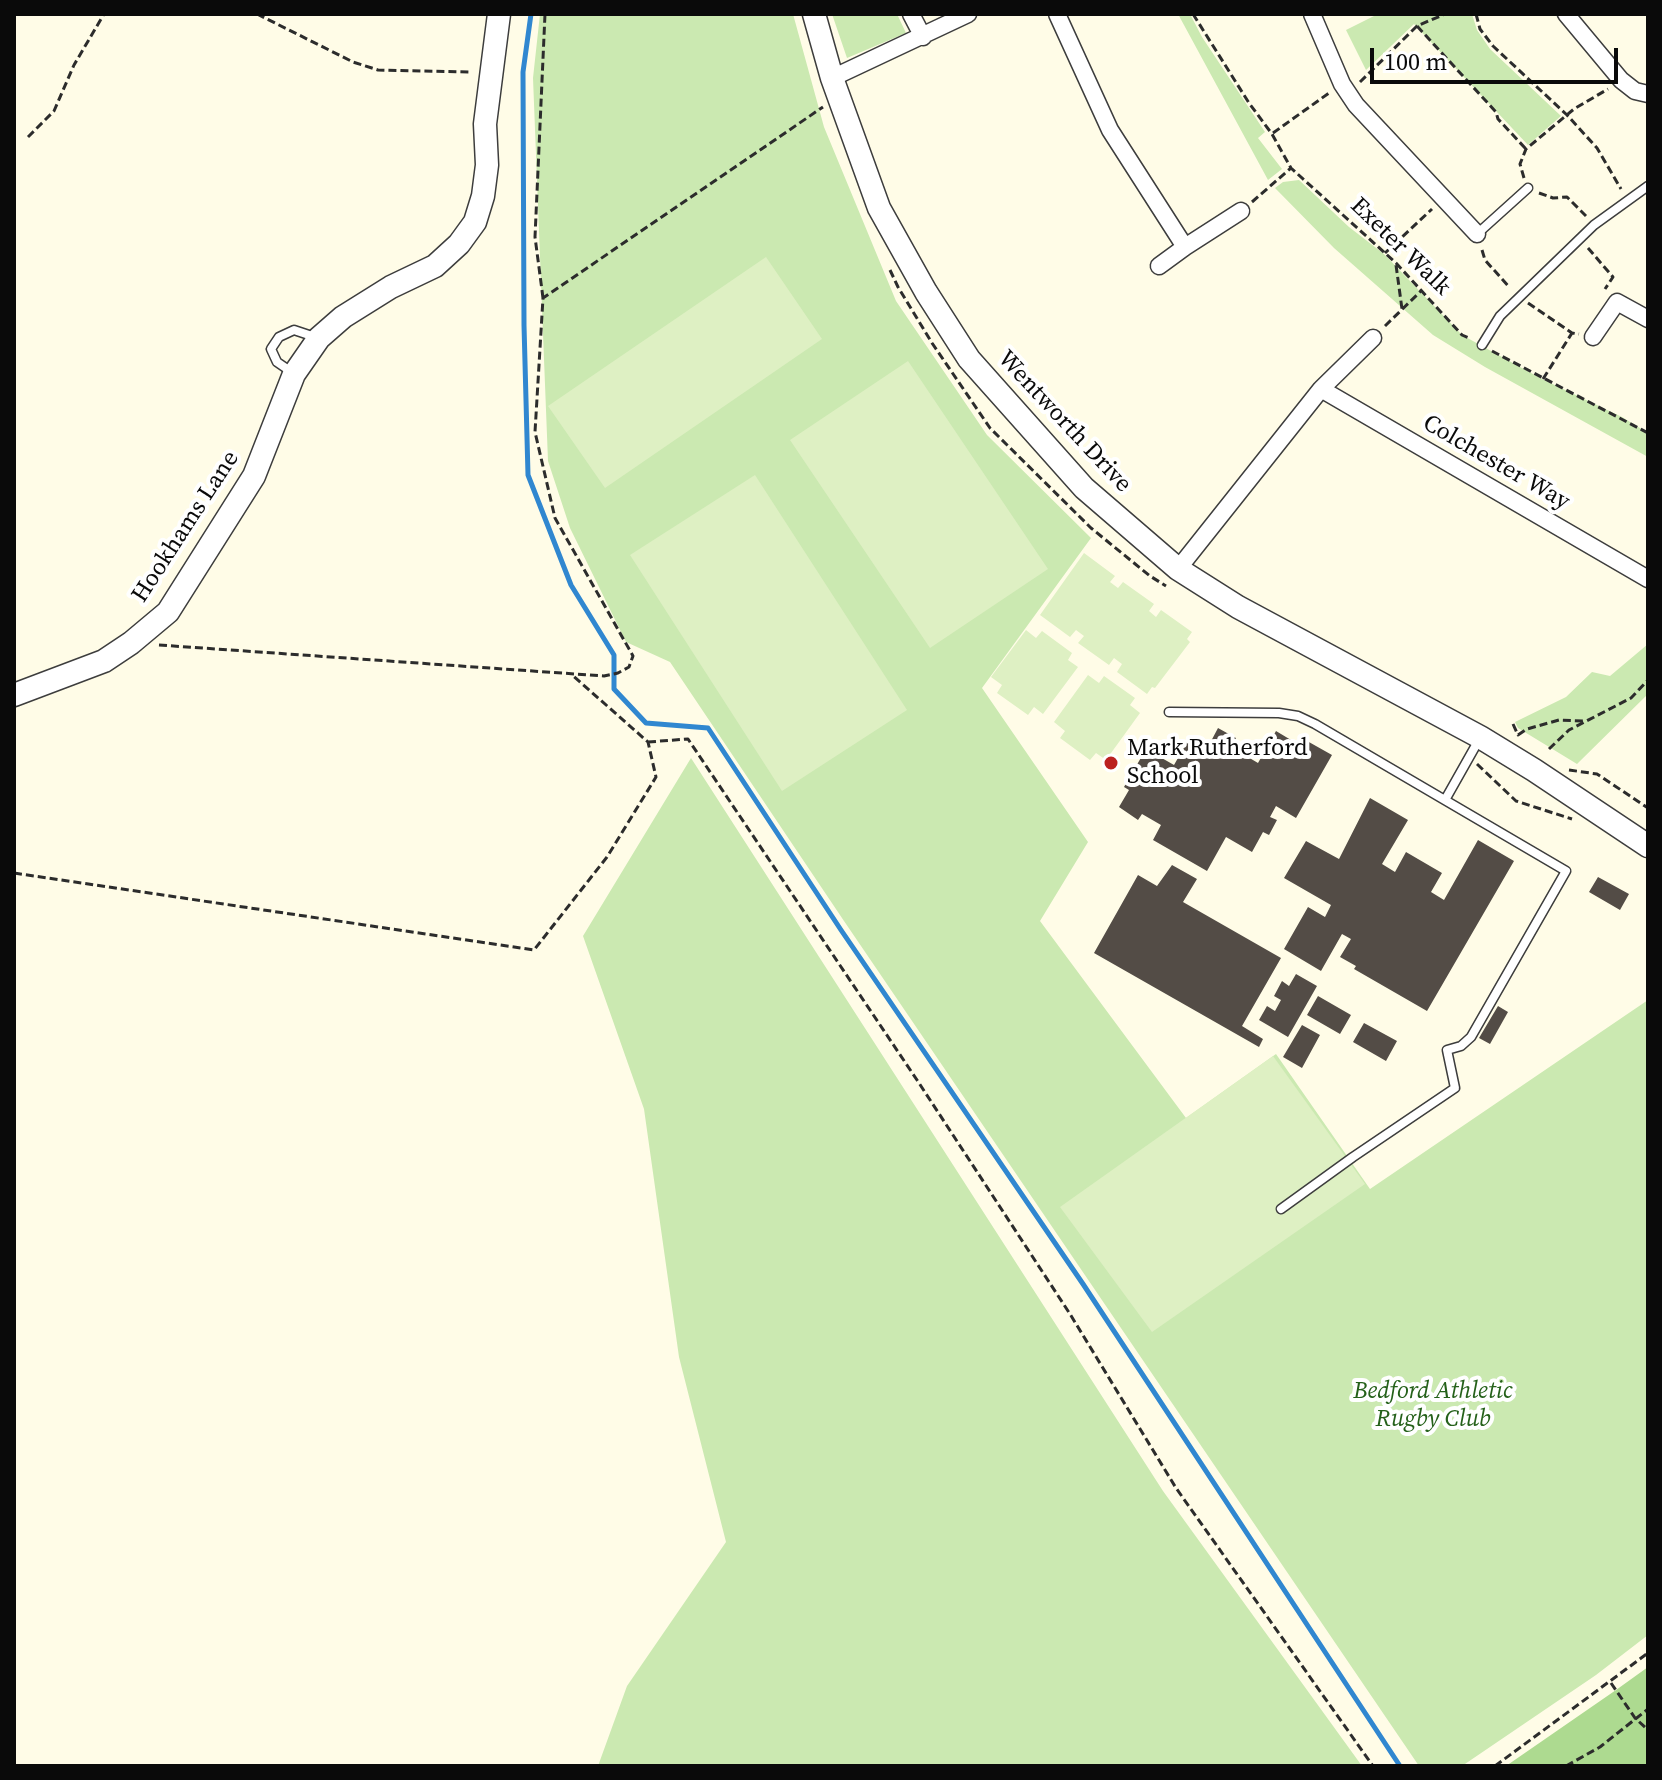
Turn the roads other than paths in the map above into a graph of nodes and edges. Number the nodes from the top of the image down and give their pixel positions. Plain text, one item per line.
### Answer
1 (499, 14) edge
2 (814, 14) edge
3 (911, 14) edge
4 (968, 14) edge
5 (1057, 14) edge
6 (1312, 14) edge
7 (1566, 14) edge
8 (923, 37) junction
9 (832, 78) junction
10 (1648, 94) edge
11 (1648, 186) edge
12 (1528, 188) road end
13 (1241, 211) road end
14 (1477, 234) joint
15 (1185, 247) junction
16 (1159, 266) dead end
17 (1648, 319) edge
18 (1593, 337) dead end
19 (319, 338) junction
20 (1373, 338) road end
21 (1482, 345) road end
22 (294, 374) junction
23 (1321, 389) junction
24 (1178, 569) junction
25 (1648, 579) edge
26 (14, 695) edge
27 (1169, 712) dead end
28 (1475, 747) junction
29 (1445, 800) junction
30 (1648, 846) edge
31 (1281, 1209) dead end

1 - 19 street, Hookhams Lane
2 - 9 street, Wentworth Drive
3 - 8 street
4 - 8 street
5 - 15 street
6 - 14 street
7 - 10 street
8 - 9 street
9 - 24 street, Wentworth Drive
11 - 21 lane
12 - 14 lane
13 - 15 street
15 - 16 street
17 - 18 street
19 - 22 street, Hookhams Lane
19 - 22 lane
20 - 23 street
22 - 26 street, Hookhams Lane
23 - 24 street
23 - 25 street, Colchester Way
24 - 28 street, Wentworth Drive
27 - 29 lane
28 - 29 lane
28 - 30 street, Wentworth Drive
29 - 31 lane

